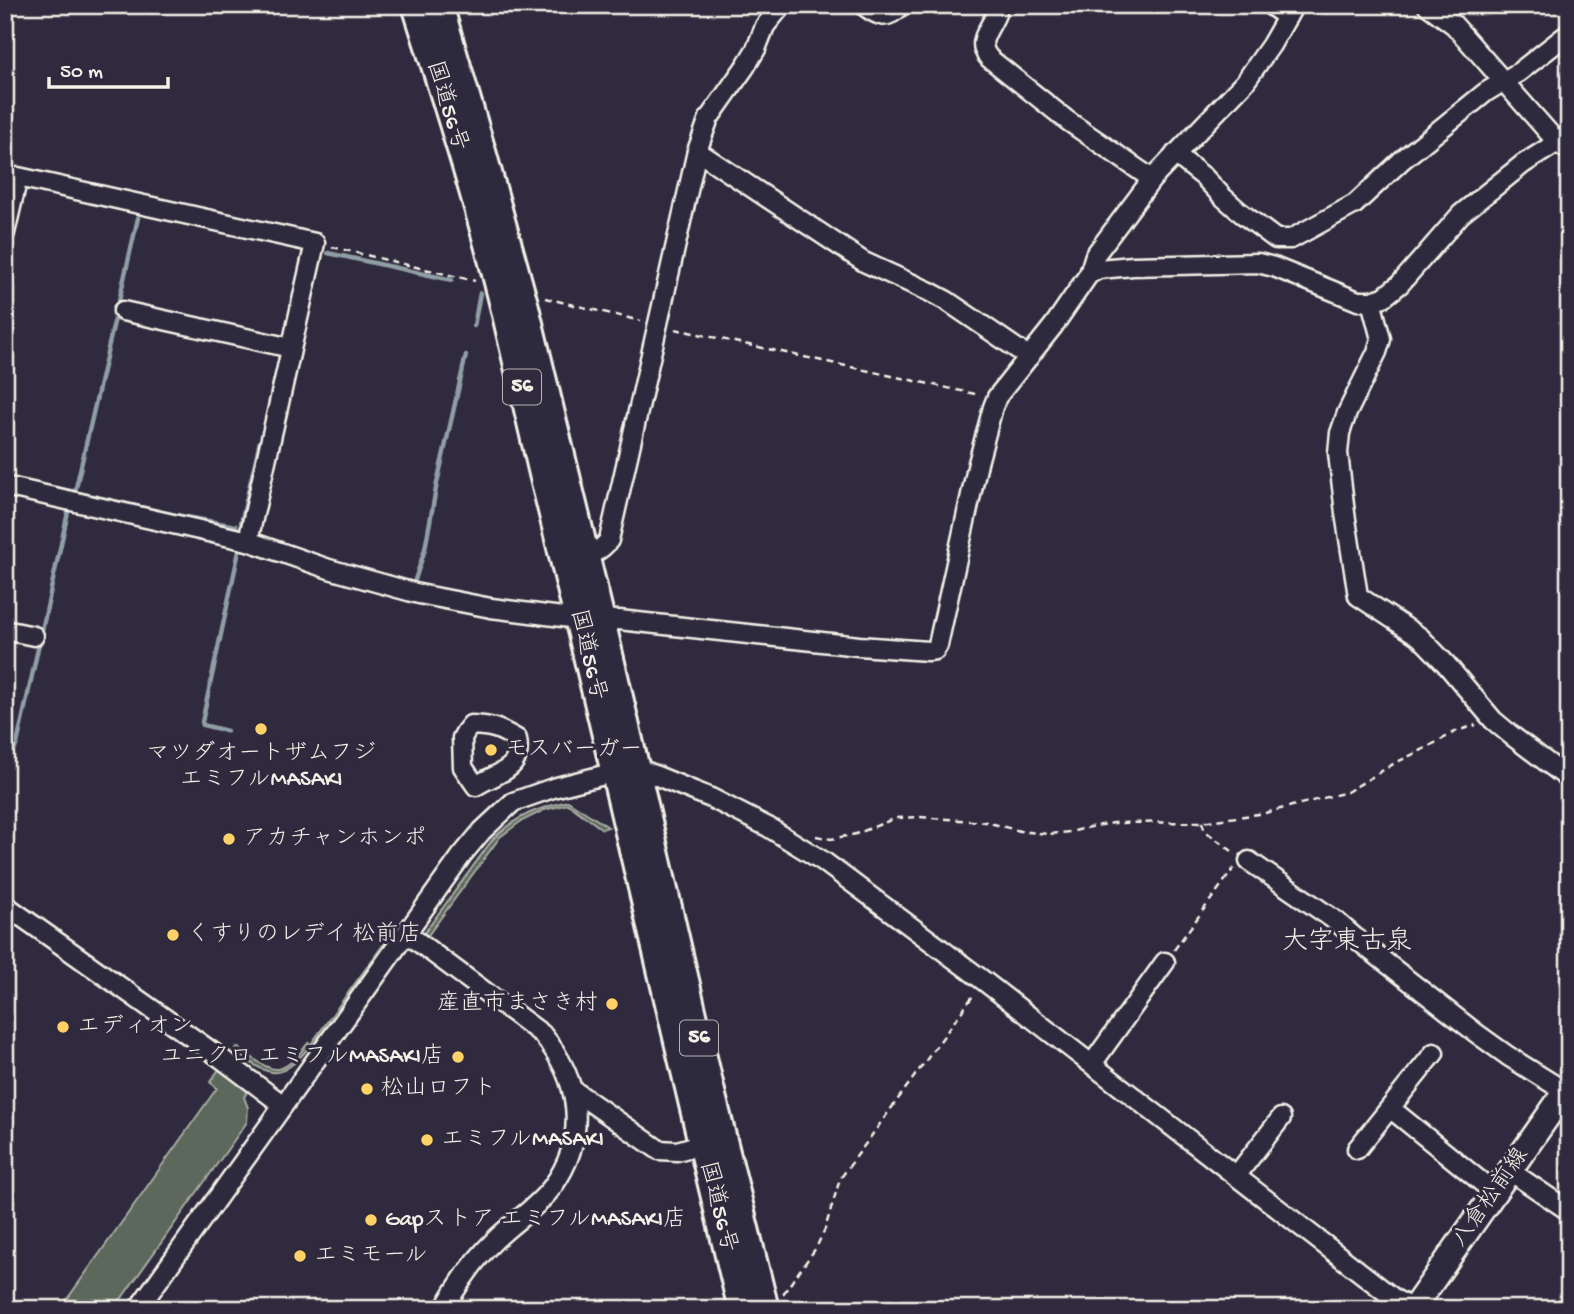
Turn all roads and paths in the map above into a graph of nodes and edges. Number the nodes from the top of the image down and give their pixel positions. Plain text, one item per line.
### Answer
1 (416, 5) edge
2 (439, 5) edge
3 (782, 5) edge
4 (863, 5) edge
5 (902, 5) edge
6 (994, 5) edge
7 (1270, 5) edge
8 (1427, 5) edge
9 (1290, 11) edge
10 (1569, 33) edge
11 (1505, 81) junction
12 (1565, 142) edge
13 (697, 151) junction
14 (1175, 153) junction
15 (1152, 179) junction
16 (5, 233) edge
17 (315, 243) junction
18 (1089, 274) junction
19 (510, 290) junction
20 (1371, 301) junction
21 (122, 311) dead end
22 (658, 325) junction
23 (291, 348) junction
24 (1029, 357) junction
25 (996, 398) junction
26 (5, 486) edge
27 (248, 541) junction
28 (575, 558) junction
29 (590, 619) junction
30 (5, 630) edge
31 (34, 636) dead end
32 (1493, 720) junction
33 (625, 770) junction
34 (1569, 779) edge
35 (1202, 822) junction
36 (817, 836) dead end
37 (1245, 860) junction
38 (5, 905) edge
39 (406, 933) junction
40 (1165, 962) joint
41 (984, 981) junction
42 (1434, 1054) dead end
43 (1092, 1064) junction
44 (573, 1090) junction
45 (1568, 1091) edge
46 (283, 1105) junction
47 (1390, 1108) junction
48 (1281, 1118) dead end
49 (702, 1144) junction
50 (1357, 1149) dead end
51 (1510, 1171) junction
52 (1236, 1176) junction
53 (1495, 1193) junction
54 (1569, 1212) edge
55 (774, 1302) edge
56 (138, 1309) edge
57 (444, 1309) edge
58 (742, 1309) edge
59 (1413, 1309) edge

1 - 19 highway, 国道56号 / 56
2 - 19 highway, 国道56号 / 56
3 - 13 street
4 - 5 street
6 - 15 street
7 - 9 street
8 - 11 street
9 - 14 street
10 - 11 street
11 - 12 street
11 - 14 street
12 - 20 street
13 - 22 street
13 - 24 street
14 - 15 street
15 - 18 street
16 - 17 street
17 - 19 path
17 - 23 street
18 - 20 street
18 - 24 street
19 - 22 path
19 - 28 highway, 国道56号 / 56
20 - 32 street
21 - 23 street
22 - 25 path
22 - 28 street
23 - 27 street
24 - 25 street
25 - 29 street
26 - 27 street
27 - 29 street
28 - 29 highway, 国道56号 / 56
29 - 33 highway, 国道56号 / 56
30 - 31 street
32 - 34 street
32 - 35 path
33 - 39 street
33 - 41 street
33 - 49 highway, 国道56号 / 56
33 - 55 highway, 国道56号 / 56
35 - 36 path
35 - 37 path
37 - 40 path
37 - 45 street
38 - 46 street
39 - 44 street
39 - 46 street
40 - 43 street
41 - 43 street
41 - 55 path
42 - 47 street
43 - 52 street
44 - 49 street
44 - 57 street
45 - 51 main road, 八倉松前線
46 - 56 street
47 - 50 street
47 - 53 street
48 - 52 street
49 - 58 highway, 国道56号 / 56
51 - 53 main road, 八倉松前線
51 - 54 street
52 - 59 street
53 - 59 main road, 八倉松前線

